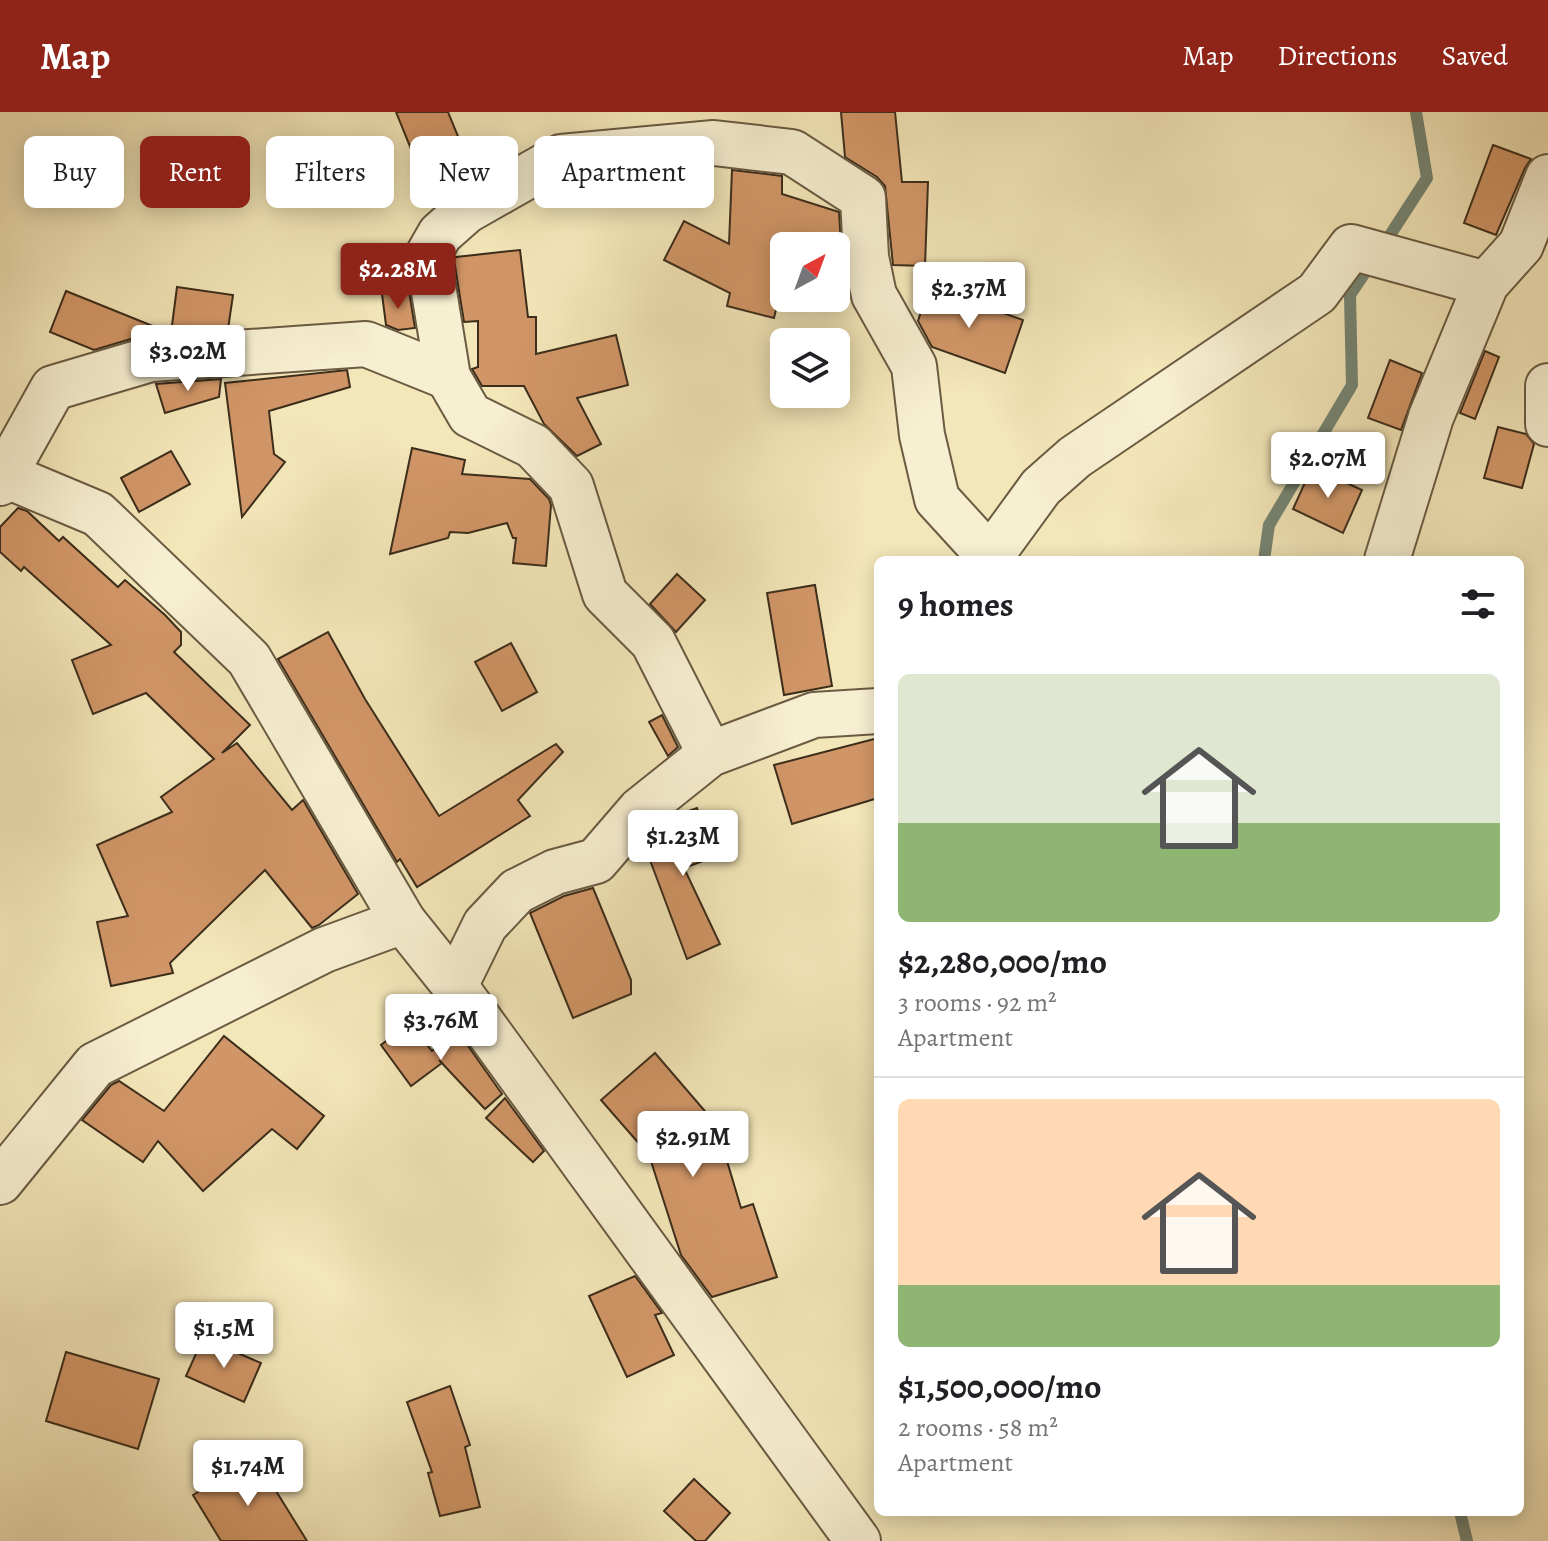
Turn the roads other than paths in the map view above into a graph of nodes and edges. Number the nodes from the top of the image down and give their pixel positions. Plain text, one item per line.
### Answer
1 (1548, 178) edge
2 (1486, 284) junction
3 (448, 377) junction
4 (1548, 386) edge
5 (1548, 424) edge
6 (2, 478) edge
7 (989, 556) edge
8 (992, 556) edge
9 (1388, 556) edge
10 (874, 711) edge
11 (710, 754) junction
12 (403, 921) junction
13 (455, 986) junction
14 (0, 1182) edge
15 (858, 1541) edge

1 - 2 street
2 - 8 street
2 - 9 street
3 - 6 street
3 - 7 street
3 - 11 street
4 - 5 street
6 - 12 street
10 - 11 street
11 - 13 street
12 - 13 street
12 - 14 street
13 - 15 street

